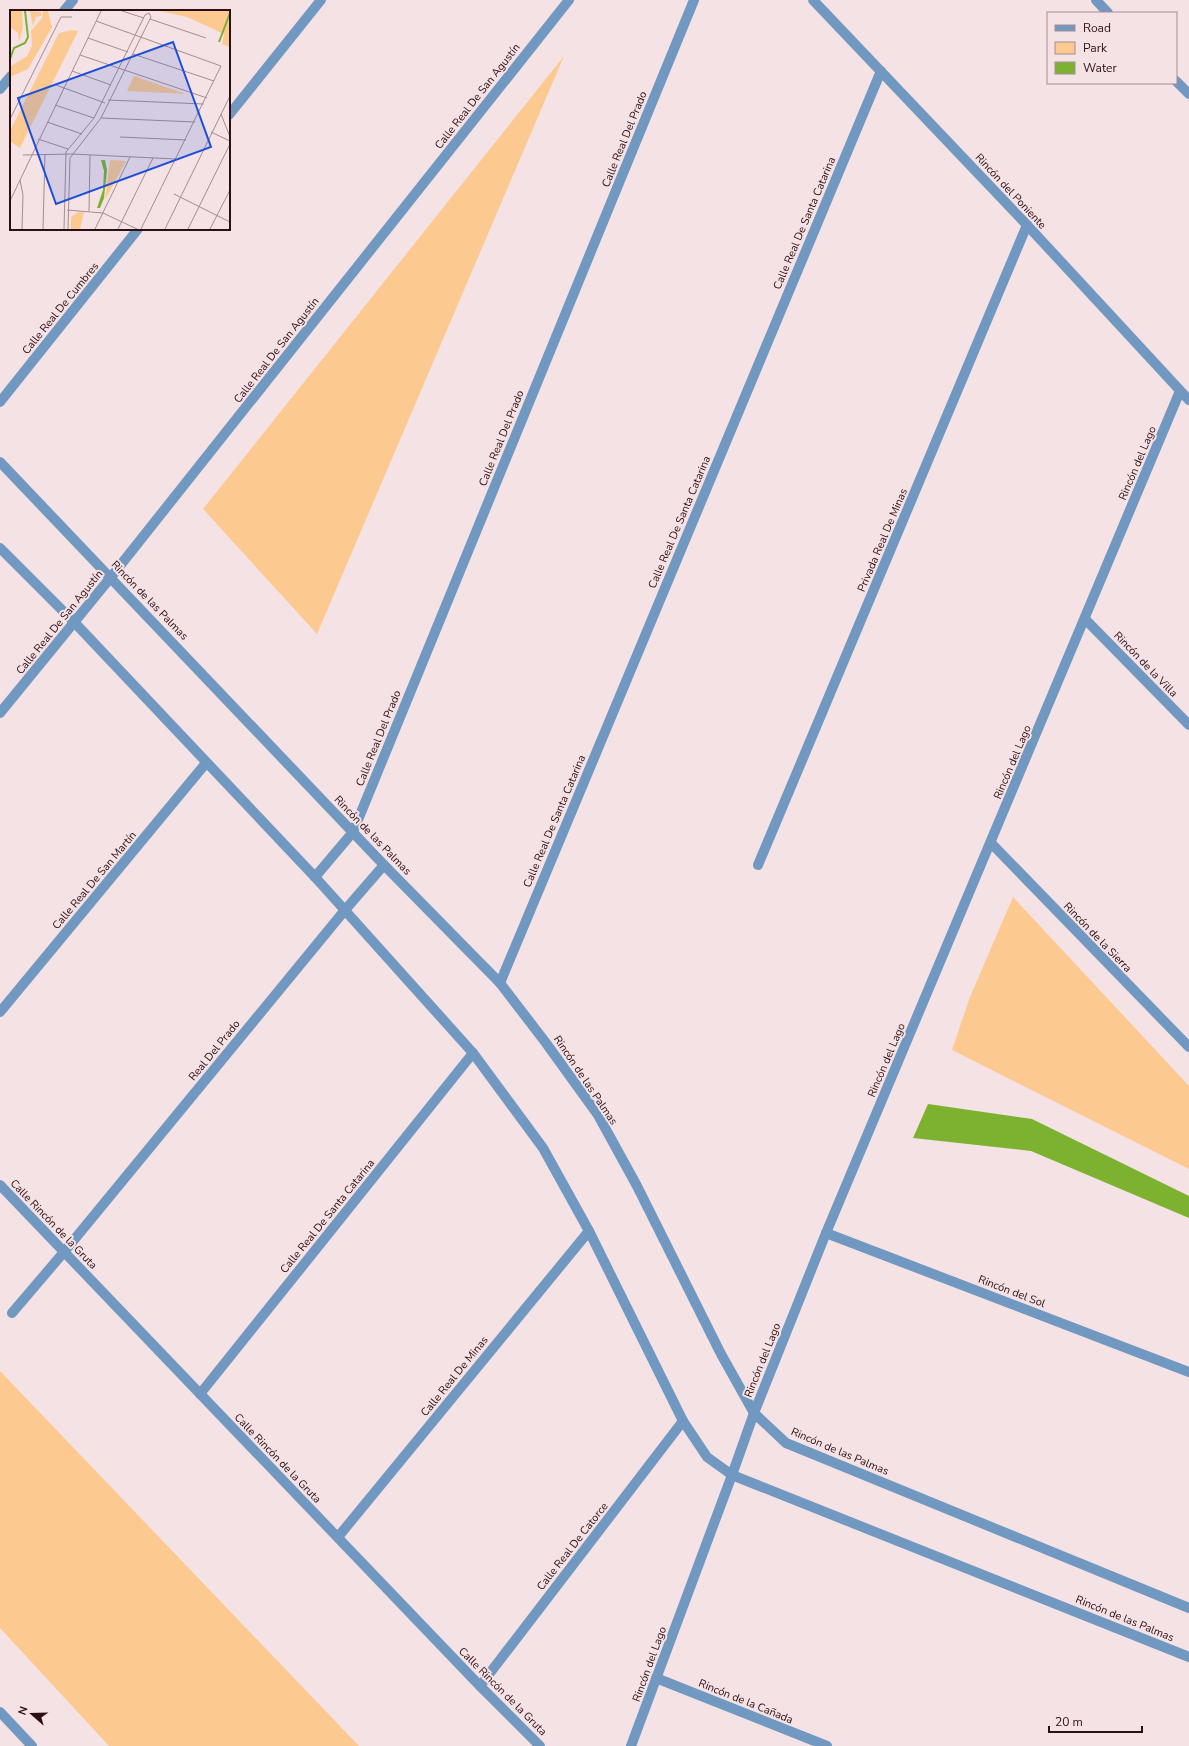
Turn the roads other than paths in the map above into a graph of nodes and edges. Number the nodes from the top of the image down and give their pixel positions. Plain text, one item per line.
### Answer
1 (74, 0) edge
2 (321, 0) edge
3 (569, 0) edge
4 (694, 0) edge
5 (813, 0) edge
6 (1096, 0) edge
7 (65, 10) edge
8 (1107, 12) edge
9 (881, 71) junction
10 (10, 77) edge
11 (1177, 82) edge
12 (0, 89) edge
13 (1189, 94) edge
14 (230, 114) edge
15 (1027, 225) junction
16 (137, 230) edge
17 (1180, 391) junction
18 (1189, 400) edge
19 (0, 402) edge
20 (0, 462) edge
21 (0, 548) edge
22 (111, 577) junction
23 (1085, 619) junction
24 (74, 623) junction
25 (0, 713) edge
26 (1189, 725) edge
27 (206, 763) junction
28 (353, 832) junction
29 (991, 843) junction
30 (384, 865) junction
31 (758, 865) dead end
32 (315, 877) junction
33 (345, 910) junction
34 (500, 983) junction
35 (0, 1012) edge
36 (1189, 1047) edge
37 (473, 1053) junction
38 (0, 1184) edge
39 (589, 1231) junction
40 (826, 1234) junction
41 (64, 1252) junction
42 (12, 1313) dead end
43 (1189, 1372) edge
44 (200, 1394) junction
45 (754, 1413) junction
46 (683, 1421) junction
47 (732, 1475) junction
48 (338, 1537) junction
49 (1189, 1608) edge
50 (1189, 1657) edge
51 (656, 1678) junction
52 (480, 1686) junction
53 (0, 1712) edge
54 (32, 1746) edge
55 (540, 1746) edge
56 (631, 1746) edge
57 (827, 1746) edge

1 - 7 street
2 - 14 street
3 - 22 street, Calle Real De San Agustín
4 - 28 street, Calle Real Del Prado
5 - 9 street, Rincón del Poniente
6 - 8 street
9 - 15 street, Rincón del Poniente
9 - 34 street, Calle Real De Santa Catarina
10 - 12 street
11 - 13 street
15 - 17 street, Rincón del Poniente
15 - 31 street, Privada Real De Minas
16 - 19 street, Calle Real De Cumbres
17 - 18 street, Rincón del Poniente
17 - 23 street, Rincón del Lago
20 - 22 street, Rincón de las Palmas
21 - 24 street, Rincón de las Palmas
22 - 24 street, Calle Real De San Agustín
22 - 28 street, Rincón de las Palmas
23 - 26 street, Rincón de la Villa
23 - 29 street, Rincón del Lago
24 - 25 street, Calle Real De San Agustín
24 - 27 street, Rincón de las Palmas
27 - 32 street, Rincón de las Palmas
27 - 35 street, Calle Real De San Martín
28 - 30 street, Rincón de las Palmas
28 - 32 street, Calle Real Del Prado
29 - 36 street, Rincón de la Sierra
29 - 40 street, Rincón del Lago
30 - 33 street, Real Del Prado
30 - 34 street, Rincón de las Palmas
32 - 33 street, Rincón de las Palmas
33 - 37 street, Rincón de las Palmas
33 - 41 street, Real Del Prado
34 - 45 street, Rincón de las Palmas
37 - 39 street, Rincón de las Palmas
37 - 44 street, Calle Real De Santa Catarina
38 - 41 street, Calle Rincón de la Gruta
39 - 46 street, Rincón de las Palmas
39 - 48 street, Calle Real De Minas
40 - 43 street, Rincón del Sol
40 - 45 street, Rincón del Lago
41 - 42 street, Real Del Prado
41 - 44 street, Calle Rincón de la Gruta
44 - 48 street, Calle Rincón de la Gruta
45 - 47 street, Rincón del Lago
45 - 49 street, Rincón de las Palmas
46 - 47 street, Rincón de las Palmas
46 - 52 street, Calle Real De Catorce
47 - 50 street, Rincón de las Palmas
47 - 51 street, Rincón del Lago
48 - 52 street, Calle Rincón de la Gruta
51 - 56 street, Rincón del Lago
51 - 57 street, Rincón de la Cañada
52 - 55 street, Calle Rincón de la Gruta
53 - 54 street

